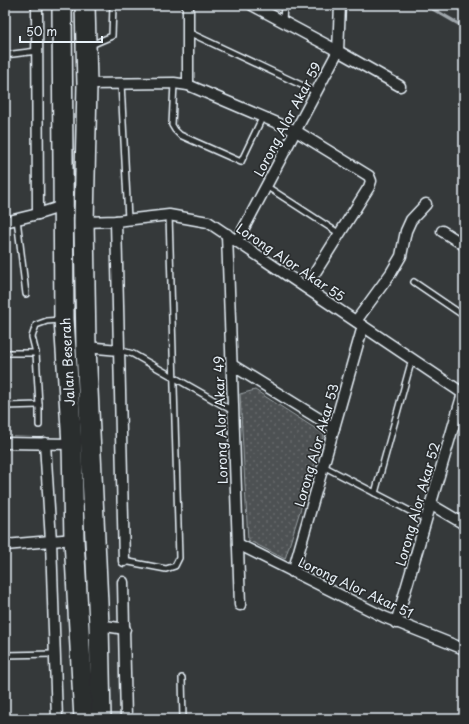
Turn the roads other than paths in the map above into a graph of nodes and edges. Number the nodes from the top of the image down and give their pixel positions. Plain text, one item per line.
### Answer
1 (36, 5) edge
2 (62, 5) edge
3 (84, 5) edge
4 (113, 5) edge
5 (188, 5) edge
6 (252, 5) edge
7 (284, 5) edge
8 (340, 5) edge
9 (283, 21) junction
10 (188, 32) junction
11 (86, 47) junction
12 (37, 51) junction
13 (338, 51) junction
14 (5, 55) edge
15 (121, 83) junction
16 (174, 83) junction
17 (87, 84) junction
18 (188, 84) junction
19 (400, 86) dead end
20 (316, 92) junction
21 (263, 116) junction
22 (296, 131) junction
23 (266, 186) junction
24 (426, 204) dead end
25 (63, 206) junction
26 (38, 214) junction
27 (170, 215) junction
28 (17, 219) junction
29 (128, 219) junction
30 (116, 221) junction
31 (5, 222) edge
32 (84, 222) junction
33 (442, 231) dead end
34 (227, 234) junction
35 (340, 234) junction
36 (237, 240) junction
37 (464, 245) edge
38 (414, 282) dead end
39 (306, 287) junction
40 (26, 294) dead end
41 (464, 316) edge
42 (64, 319) junction
43 (360, 323) junction
44 (86, 347) junction
45 (119, 350) junction
46 (5, 352) edge
47 (36, 353) junction
48 (412, 359) junction
49 (232, 365) junction
50 (173, 378) junction
51 (463, 393) edge
52 (39, 405) junction
53 (5, 406) edge
54 (233, 411) junction
55 (39, 425) dead end
56 (334, 428) junction
57 (5, 443) edge
58 (45, 443) junction
59 (72, 444) junction
60 (323, 466) junction
61 (375, 493) junction
62 (430, 504) junction
63 (425, 519) junction
64 (464, 524) edge
65 (74, 539) junction
66 (51, 541) junction
67 (238, 544) junction
68 (5, 545) edge
69 (124, 561) joint
70 (293, 572) junction
71 (123, 582) dead end
72 (240, 605) dead end
73 (396, 623) junction
74 (99, 624) junction
75 (124, 629) junction
76 (464, 649) edge
77 (54, 654) junction
78 (5, 655) edge
79 (182, 678) dead end
80 (57, 719) edge
81 (84, 719) edge
82 (101, 719) edge
83 (126, 719) edge
84 (183, 719) edge

1 - 12 street
2 - 25 highway, Jalan Beserah
3 - 11 highway, Jalan Beserah
4 - 11 lane
5 - 10 street
6 - 9 street
7 - 9 lane
8 - 13 street, Lorong Alor Akar 59
9 - 13 street
10 - 18 street
10 - 20 lane
11 - 17 highway, Jalan Beserah
12 - 14 lane
12 - 26 street
13 - 19 street
13 - 20 street, Lorong Alor Akar 59
15 - 16 street
15 - 17 street
15 - 29 lane
16 - 18 street
16 - 21 lane
17 - 32 highway, Jalan Beserah
18 - 21 street
20 - 22 street, Lorong Alor Akar 59
21 - 22 street
22 - 23 street, Lorong Alor Akar 59
22 - 35 street
23 - 35 lane
23 - 36 street, Lorong Alor Akar 59
24 - 43 street
25 - 26 street
25 - 42 highway, Jalan Beserah
26 - 28 street
27 - 29 street, Lorong Alor Akar 55
27 - 34 street, Lorong Alor Akar 55
27 - 50 lane
28 - 31 street
28 - 40 lane
29 - 30 street, Lorong Alor Akar 55
30 - 32 street, Lorong Alor Akar 55
30 - 45 street
32 - 44 highway, Jalan Beserah
33 - 37 street
34 - 36 street, Lorong Alor Akar 55
34 - 49 street, Lorong Alor Akar 49
35 - 39 street
36 - 39 street, Lorong Alor Akar 55
38 - 41 lane
39 - 43 street, Lorong Alor Akar 55
42 - 47 lane
42 - 59 highway, Jalan Beserah
43 - 48 street, Lorong Alor Akar 55
43 - 56 street, Lorong Alor Akar 53
44 - 45 street
44 - 74 highway, Jalan Beserah
45 - 50 lane
45 - 69 street
46 - 47 lane
47 - 52 lane
48 - 51 street, Lorong Alor Akar 55
48 - 61 lane
49 - 54 street, Lorong Alor Akar 49
49 - 56 street
50 - 54 lane
50 - 69 lane
51 - 62 street, Lorong Alor Akar 52
52 - 53 lane
52 - 55 lane
54 - 67 street, Lorong Alor Akar 49
56 - 60 street, Lorong Alor Akar 53
57 - 58 street
58 - 59 street
58 - 66 street
59 - 65 highway, Jalan Beserah
60 - 61 lane
60 - 70 street, Lorong Alor Akar 53
61 - 63 lane
62 - 63 street, Lorong Alor Akar 52
62 - 64 street
63 - 73 street, Lorong Alor Akar 52
65 - 66 street
65 - 81 highway, Jalan Beserah
66 - 68 street
66 - 77 street
67 - 70 street, Lorong Alor Akar 51
67 - 72 street, Lorong Alor Akar 49
70 - 73 street, Lorong Alor Akar 51
71 - 75 street
73 - 76 street, Lorong Alor Akar 51
74 - 75 street
74 - 82 highway, Jalan Beserah
75 - 83 street
77 - 78 lane
77 - 80 street
79 - 84 lane

